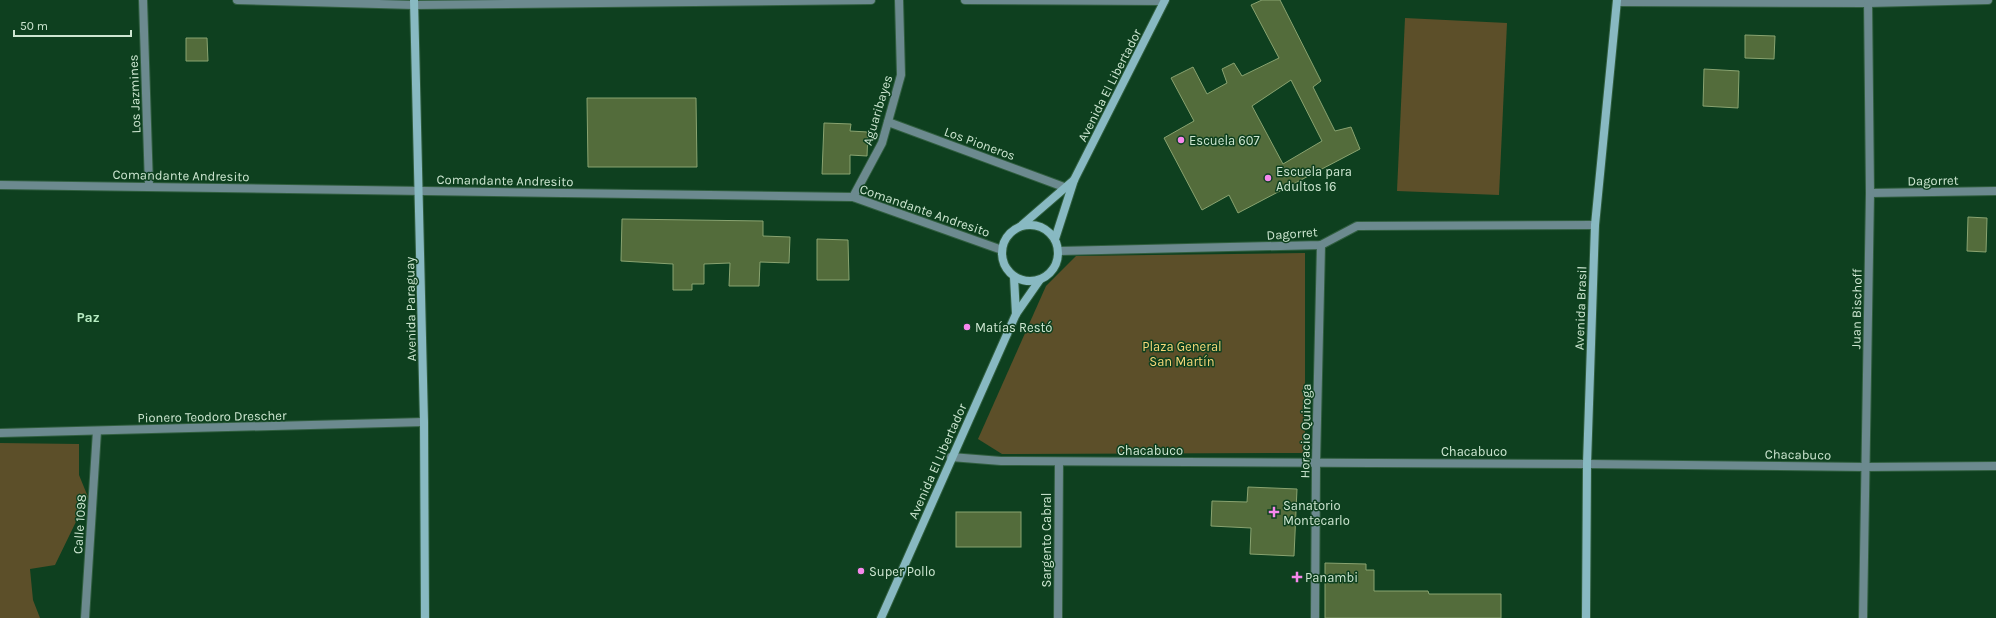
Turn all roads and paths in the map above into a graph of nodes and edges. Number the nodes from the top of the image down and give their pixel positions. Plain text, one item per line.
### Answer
1 (143, 0) edge
2 (237, 0) edge
3 (871, 0) edge
4 (899, 0) edge
5 (966, 0) edge
6 (1988, 0) edge
7 (1164, 1) edge
8 (1617, 1) edge
9 (414, 2) edge
10 (683, 2) edge
11 (1868, 2) edge
12 (888, 122) junction
13 (1074, 180) junction
14 (0, 185) edge
15 (150, 186) junction
16 (1064, 187) junction
17 (419, 190) junction
18 (1996, 191) edge
19 (1870, 193) junction
20 (853, 197) junction
21 (1022, 225) junction
22 (1594, 225) junction
23 (1055, 239) junction
24 (1321, 245) junction
25 (1002, 250) junction
26 (1059, 251) junction
27 (1014, 277) junction
28 (1039, 281) junction
29 (1016, 314) junction
30 (424, 422) junction
31 (97, 431) junction
32 (0, 433) edge
33 (951, 457) junction
34 (1059, 462) junction
35 (1316, 463) junction
36 (1587, 464) junction
37 (1996, 466) edge
38 (1866, 467) junction
39 (85, 618) edge
40 (425, 618) edge
41 (881, 618) edge
42 (1058, 618) edge
43 (1315, 618) edge
44 (1586, 618) edge
45 (1863, 618) edge

1 - 15 street, Los Jazmines
2 - 9 street
3 - 10 street
4 - 12 street, Aguaribayes
5 - 7 street
6 - 11 street
7 - 13 main road, Avenida El Libertador
8 - 11 street
8 - 22 main road, Avenida Brasil
9 - 10 street
9 - 17 main road, Avenida Paraguay
11 - 19 street, Juan Bischoff
12 - 16 street, Los Pioneros
12 - 20 street, Aguaribayes
13 - 16 main road, Avenida El Libertador
13 - 23 main road, Avenida El Libertador
14 - 15 street, Comandante Andresito
15 - 17 street, Comandante Andresito
16 - 21 main road, Avenida El Libertador
17 - 20 street, Comandante Andresito
17 - 30 main road, Avenida Paraguay
18 - 19 street, Dagorret
19 - 38 street, Juan Bischoff
20 - 25 street, Comandante Andresito
21 - 23 main road
21 - 25 main road
22 - 24 street, Dagorret
22 - 36 main road, Avenida Brasil
23 - 26 main road
24 - 26 street, Dagorret
24 - 35 street, Horacio Quiroga
25 - 27 main road
26 - 28 main road
27 - 28 main road
27 - 29 main road, Avenida El Libertador
28 - 29 main road, Avenida El Libertador
29 - 33 main road, Avenida El Libertador
30 - 31 street, Pionero Teodoro Drescher
30 - 40 main road, Avenida Paraguay
31 - 32 street, Pionero Teodoro Drescher
31 - 39 street, Calle 1098
33 - 34 street, Chacabuco
33 - 41 main road, Avenida El Libertador
34 - 35 street, Chacabuco
34 - 42 street, Sargento Cabral
35 - 36 street, Chacabuco
35 - 43 street, Horacio Quiroga
36 - 38 street, Chacabuco
36 - 44 main road, Avenida Brasil
37 - 38 street, Chacabuco
38 - 45 street, Juan Bischoff

